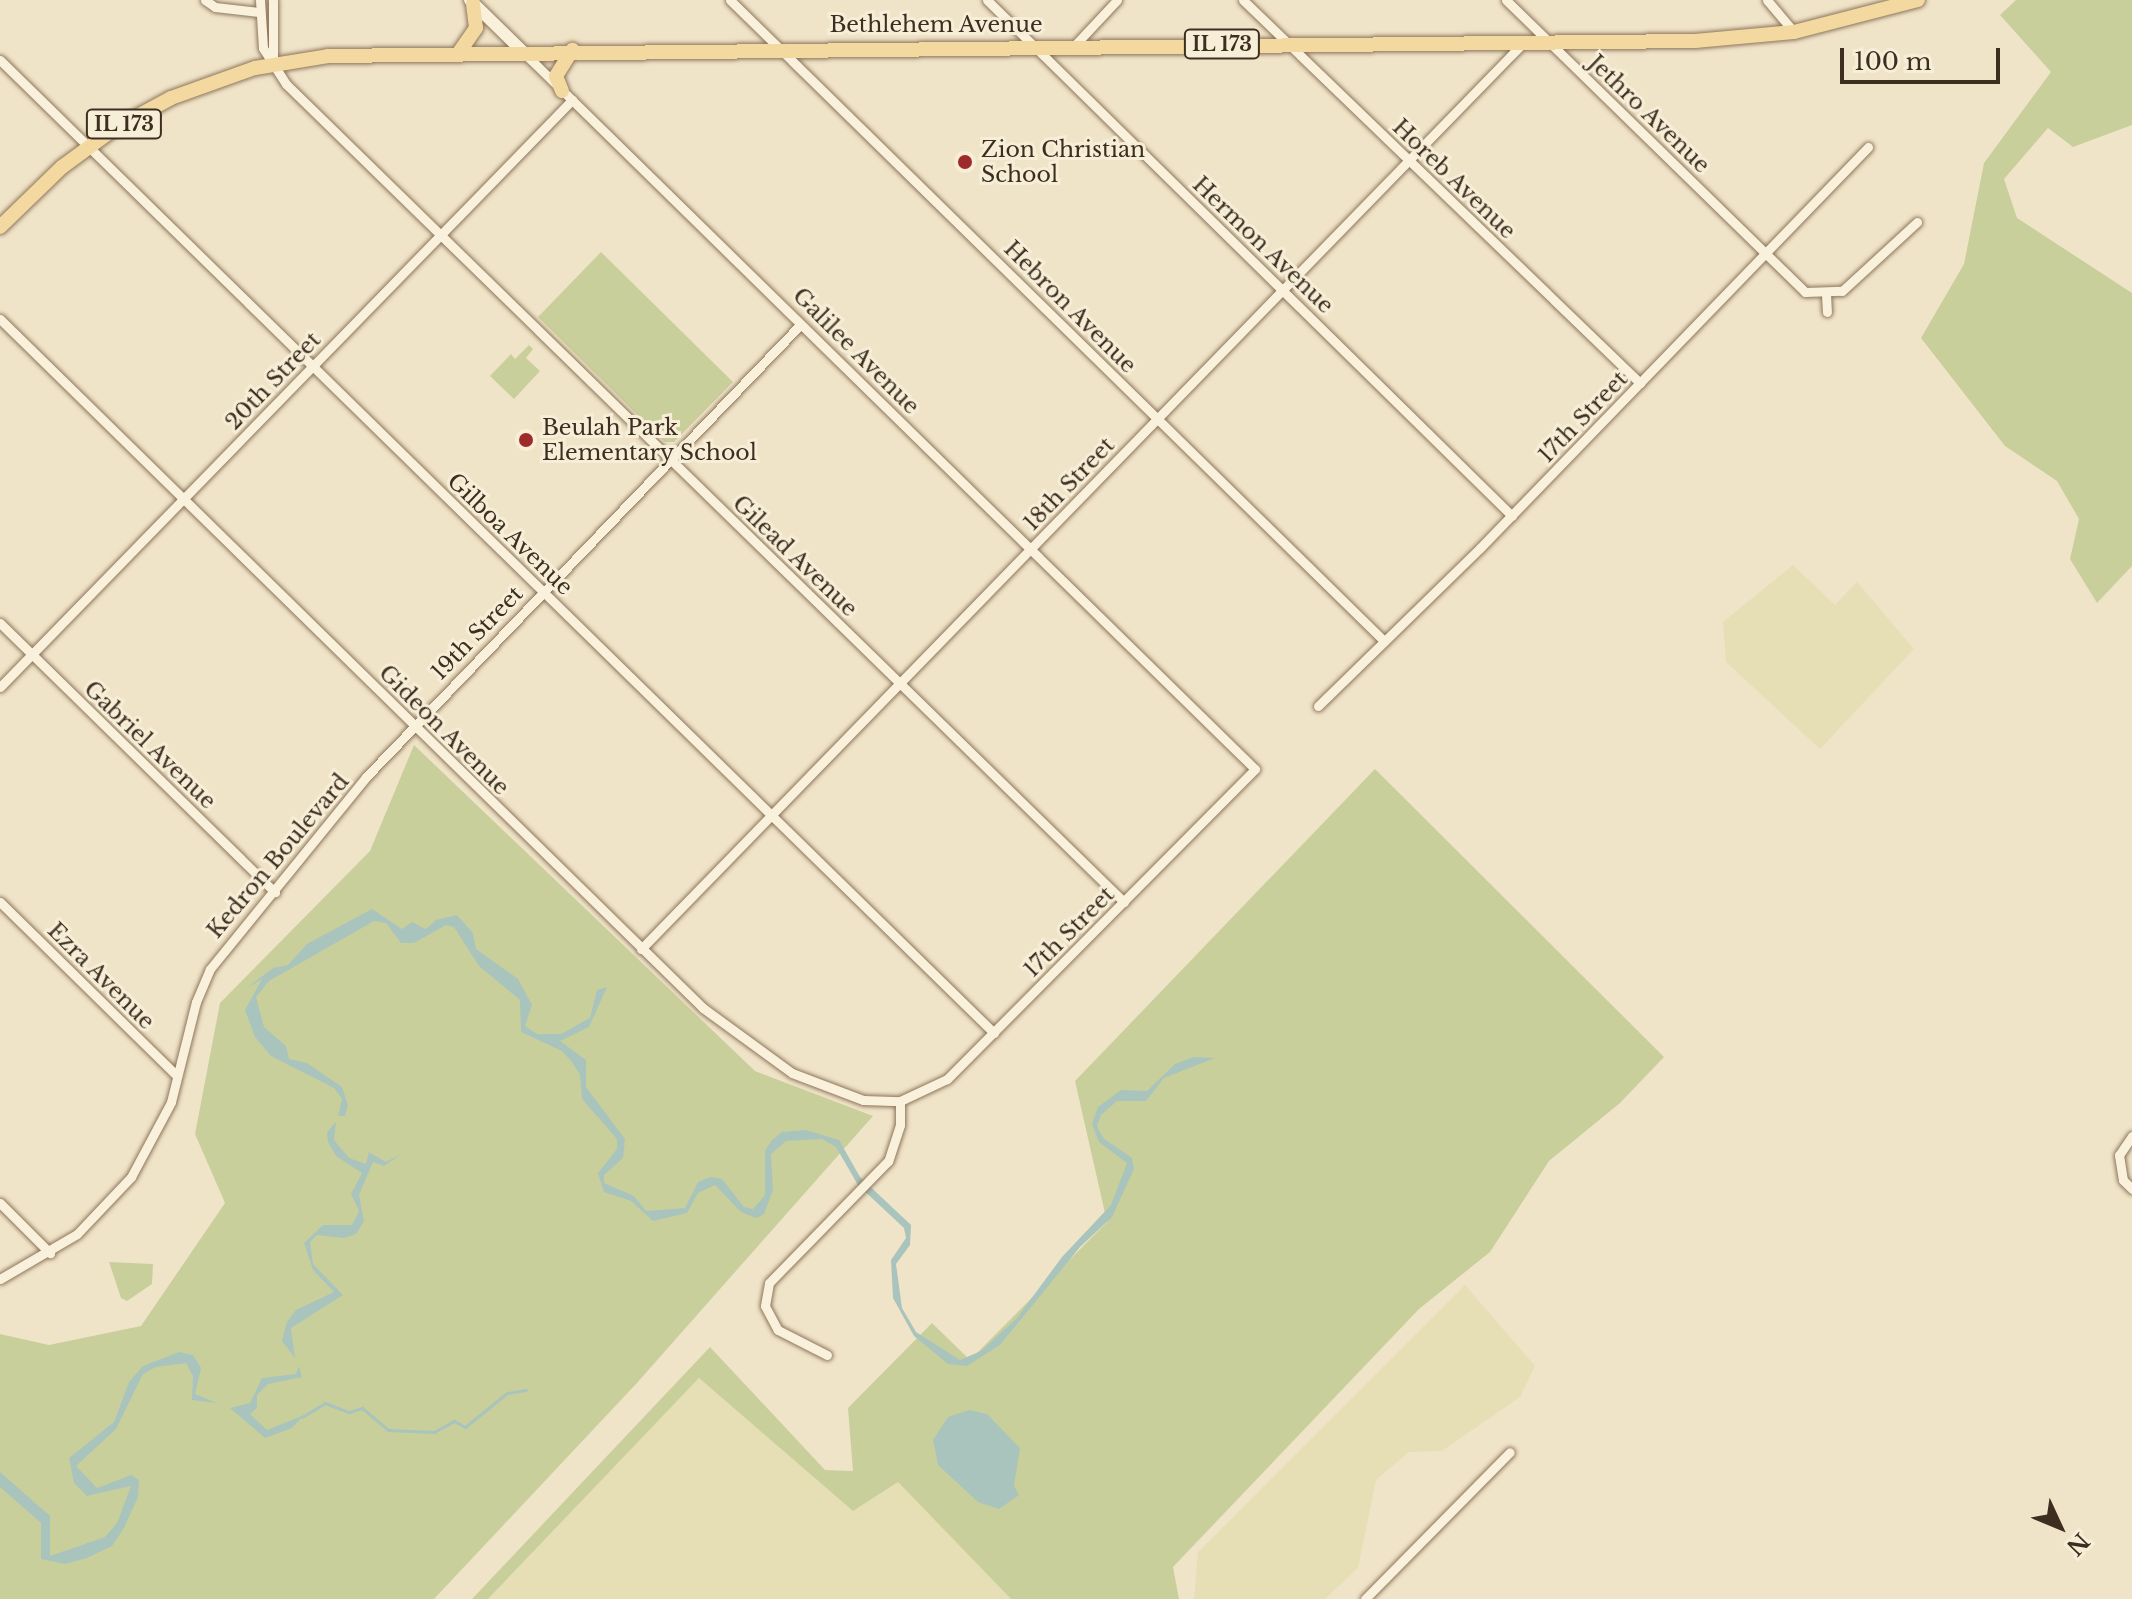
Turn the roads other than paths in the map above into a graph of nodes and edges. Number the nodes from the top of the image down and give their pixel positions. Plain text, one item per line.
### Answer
1 (205, 0) edge
2 (260, 0) edge
3 (730, 0) edge
4 (987, 0) edge
5 (1117, 0) edge
6 (1243, 0) edge
7 (1506, 0) edge
8 (1767, 0) edge
9 (1918, 0) edge
10 (472, 2) edge
11 (273, 5) edge
12 (259, 12) junction
13 (1794, 32) junction
14 (1550, 42) junction
15 (1286, 43) junction
16 (1523, 43) junction
17 (1034, 46) junction
18 (1074, 46) junction
19 (780, 48) junction
20 (572, 50) junction
21 (460, 51) junction
22 (522, 51) junction
23 (0, 60) edge
24 (273, 64) junction
25 (567, 96) junction
26 (89, 147) junction
27 (1868, 147) dead end
28 (1409, 161) junction
29 (1917, 222) dead end
30 (0, 227) edge
31 (441, 234) junction
32 (1767, 253) junction
33 (1283, 290) junction
34 (1826, 294) junction
35 (1827, 312) dead end
36 (0, 319) edge
37 (800, 325) junction
38 (313, 366) junction
39 (1640, 383) junction
40 (1158, 419) junction
41 (670, 459) junction
42 (184, 499) junction
43 (1512, 516) junction
44 (1030, 550) junction
45 (543, 591) junction
46 (0, 623) edge
47 (1384, 641) junction
48 (32, 655) junction
49 (900, 683) junction
50 (0, 687) edge
51 (1318, 706) dead end
52 (413, 725) junction
53 (1214, 731) joint
54 (772, 815) junction
55 (275, 892) junction
56 (0, 902) edge
57 (1124, 902) junction
58 (641, 949) junction
59 (994, 1033) junction
60 (177, 1076) junction
61 (900, 1101) junction
62 (2132, 1136) edge
63 (2132, 1189) edge
64 (0, 1203) edge
65 (50, 1253) junction
66 (0, 1279) edge
67 (827, 1355) dead end
68 (1510, 1452) dead end
69 (1365, 1599) edge

1 - 12 street
2 - 12 street, Gilead Avenue
3 - 19 street, Hebron Avenue
4 - 17 street, Hermon Avenue
5 - 18 street
6 - 15 street, Horeb Avenue
7 - 14 street, Jethro Avenue
8 - 13 street
9 - 13 main road, Bethlehem Avenue / IL 173
10 - 21 main road
10 - 22 street, Galilee Avenue
11 - 24 street
12 - 24 street, Gilead Avenue
13 - 14 main road, Bethlehem Avenue / IL 173
14 - 16 main road, Bethlehem Avenue / IL 173
14 - 32 street, Jethro Avenue
15 - 16 main road, Bethlehem Avenue / IL 173
15 - 18 main road, Bethlehem Avenue / IL 173
15 - 28 street, Horeb Avenue
16 - 28 street, 18th Street
17 - 18 main road, Bethlehem Avenue / IL 173
17 - 19 main road, Bethlehem Avenue / IL 173
17 - 33 street, Hermon Avenue
19 - 20 main road, Bethlehem Avenue / IL 173
19 - 40 street, Hebron Avenue
20 - 22 main road, Bethlehem Avenue / IL 173
20 - 25 main road
21 - 22 main road, Bethlehem Avenue / IL 173
21 - 24 main road, Bethlehem Avenue / IL 173
22 - 25 street, Galilee Avenue
23 - 26 street, Gilboa Avenue
24 - 26 main road, Bethlehem Avenue / IL 173
24 - 31 street, Gilead Avenue
25 - 31 street, 20th Street
25 - 37 street, Galilee Avenue
26 - 30 main road, Bethlehem Avenue / IL 173
26 - 38 street, Gilboa Avenue
27 - 32 street, 17th Street
28 - 33 street, 18th Street
28 - 39 street, Horeb Avenue
29 - 34 street
31 - 38 street, 20th Street
31 - 41 street, Gilead Avenue
32 - 34 street, Jethro Avenue
32 - 39 street, 17th Street
33 - 40 street, 18th Street
33 - 43 street, Hermon Avenue
34 - 35 street
36 - 42 street, Gideon Avenue
37 - 41 street, 19th Street
37 - 44 street, Galilee Avenue
38 - 42 street, 20th Street
38 - 45 street, Gilboa Avenue
39 - 43 street, 17th Street
40 - 44 street, 18th Street
40 - 47 street, Hebron Avenue
41 - 45 street, 19th Street
41 - 49 street, Gilead Avenue
42 - 48 street, 20th Street
42 - 52 street, Gideon Avenue
43 - 47 street, 17th Street
44 - 49 street, 18th Street
44 - 53 street, Galilee Avenue
45 - 52 street, 19th Street
45 - 54 street, Gilboa Avenue
46 - 48 street, Gabriel Avenue
47 - 51 street, 17th Street
48 - 50 street, 20th Street
48 - 55 street, Gabriel Avenue
49 - 54 street, 18th Street
49 - 57 street, Gilead Avenue
52 - 55 street, Kedron Boulevard
52 - 58 street, Gideon Avenue
53 - 57 street, 17th Street
54 - 58 street, 18th Street
54 - 59 street, Gilboa Avenue
55 - 60 street, Kedron Boulevard
56 - 60 street, Ezra Avenue
57 - 59 street, 17th Street
58 - 61 street, Gideon Avenue
59 - 61 street, 17th Street
60 - 65 street, Kedron Boulevard
61 - 67 street
62 - 63 street
64 - 65 street
65 - 66 street, Kedron Boulevard
68 - 69 street

